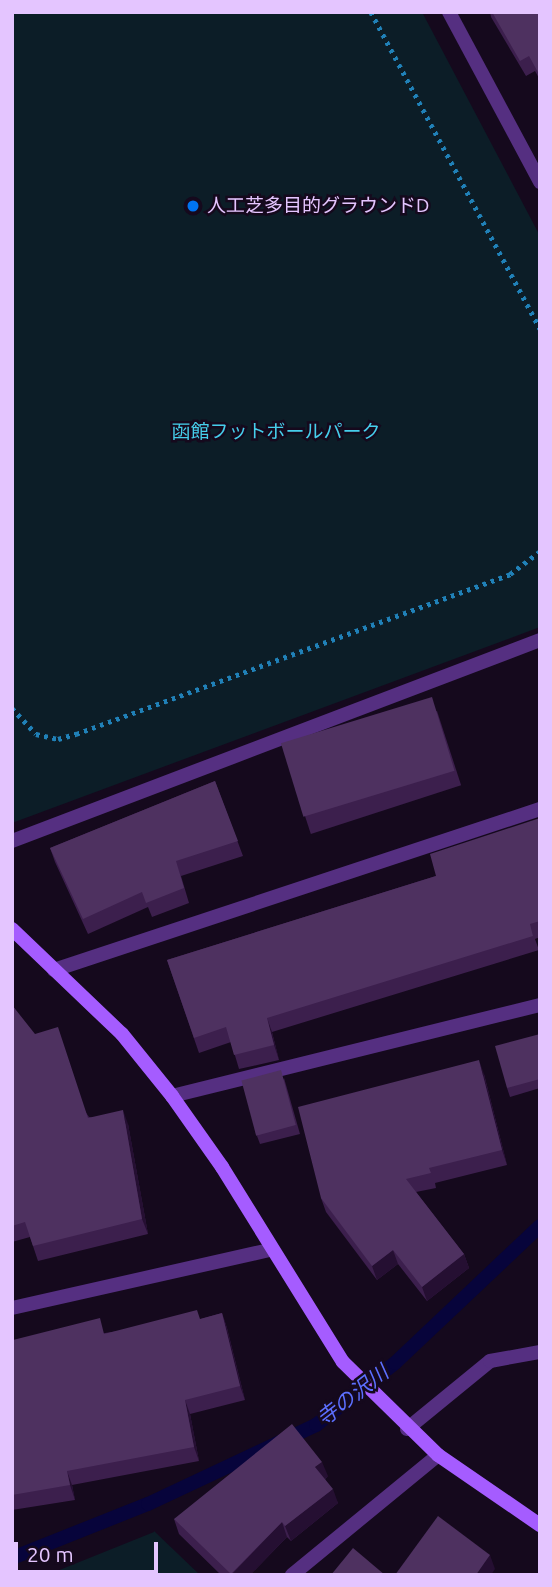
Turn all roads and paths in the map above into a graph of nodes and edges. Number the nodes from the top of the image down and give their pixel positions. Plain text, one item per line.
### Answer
1 (371, 12) edge
2 (449, 12) edge
3 (540, 182) edge
4 (540, 329) edge
5 (540, 551) edge
6 (540, 640) edge
7 (12, 708) edge
8 (540, 808) edge
9 (12, 841) edge
10 (12, 929) edge
11 (54, 970) junction
12 (540, 1005) edge
13 (172, 1096) junction
14 (271, 1250) junction
15 (12, 1308) edge
16 (540, 1352) edge
17 (407, 1429) junction
18 (438, 1455) junction
19 (540, 1525) edge
20 (292, 1575) edge

1 - 4 path
2 - 3 street
5 - 7 path
6 - 9 street
8 - 11 street
10 - 11 street
11 - 13 street
12 - 13 street
13 - 14 street
14 - 15 street
14 - 17 street
16 - 17 street
17 - 18 street
18 - 19 street
18 - 20 street

